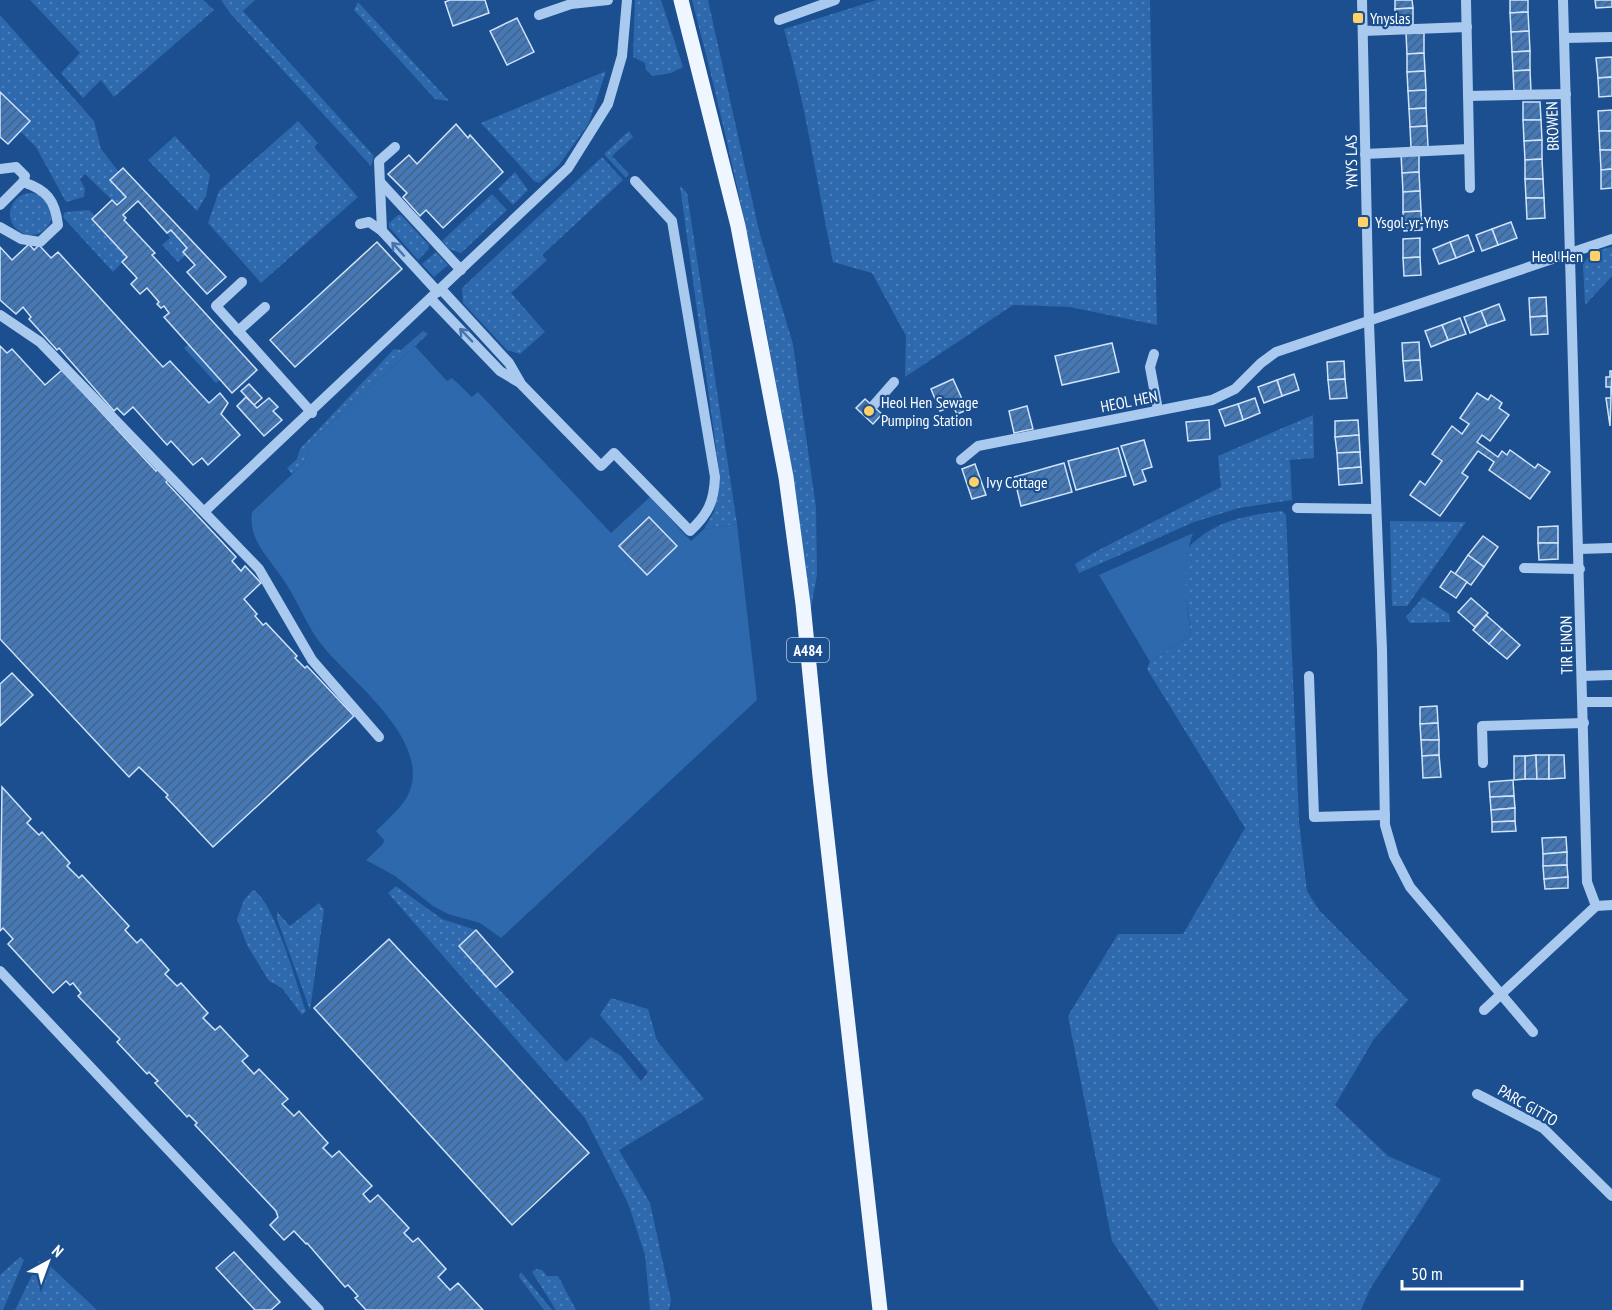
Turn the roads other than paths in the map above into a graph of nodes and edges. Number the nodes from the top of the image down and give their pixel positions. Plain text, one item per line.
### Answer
1 (608, 0) edge
2 (627, 0) edge
3 (681, 0) edge
4 (832, 0) edge
5 (1362, 0) edge
6 (1466, 0) edge
7 (1563, 0) edge
8 (539, 15) dead end
9 (779, 20) dead end
10 (1467, 27) junction
11 (1363, 31) junction
12 (1612, 37) edge
13 (1564, 38) junction
14 (1566, 94) junction
15 (1468, 96) junction
16 (395, 147) dead end
17 (1469, 149) junction
18 (1365, 154) junction
19 (0, 168) edge
20 (23, 182) junction
21 (380, 182) junction
22 (635, 182) dead end
23 (1470, 188) dead end
24 (0, 205) edge
25 (360, 224) dead end
26 (0, 227) edge
27 (382, 231) junction
28 (1612, 239) edge
29 (1572, 250) junction
30 (461, 270) junction
31 (242, 282) dead end
32 (436, 293) junction
33 (265, 307) dead end
34 (0, 315) edge
35 (1369, 323) junction
36 (238, 331) junction
37 (1154, 354) dead end
38 (520, 382) junction
39 (894, 382) dead end
40 (873, 406) dead end
41 (1158, 410) junction
42 (312, 413) junction
43 (961, 460) dead end
44 (1297, 508) dead end
45 (1376, 509) junction
46 (205, 511) junction
47 (1612, 548) edge
48 (1579, 549) junction
49 (1524, 568) dead end
50 (1580, 568) junction
51 (1612, 675) edge
52 (1309, 676) dead end
53 (1582, 676) junction
54 (1583, 702) junction
55 (1612, 702) edge
56 (1584, 723) junction
57 (380, 737) dead end
58 (1483, 763) dead end
59 (1385, 815) junction
60 (1612, 905) edge
61 (1596, 906) junction
62 (0, 971) edge
63 (1500, 995) junction
64 (1484, 1010) dead end
65 (1533, 1032) dead end
66 (1477, 1094) dead end
67 (1612, 1196) edge
68 (319, 1310) edge
69 (880, 1310) edge

1 - 8 street
2 - 30 street
3 - 69 main road, A484
4 - 9 street
5 - 11 street, YNYS LAS
6 - 10 street
7 - 13 street, BROWEN
10 - 11 street
10 - 15 street
11 - 18 street, YNYS LAS
12 - 13 street
13 - 14 street, BROWEN
14 - 15 street
14 - 29 street, BROWEN
15 - 17 street
16 - 21 street
17 - 18 street
17 - 23 street
18 - 35 street, YNYS LAS
19 - 20 street
20 - 24 street
20 - 26 street
21 - 27 street
21 - 30 street
22 - 38 street
25 - 27 street
32 -> 27 street
28 - 29 street, HEOL HEN
29 - 35 street, HEOL HEN
29 - 48 street, TIR EINON
30 - 32 street
31 - 36 street
32 - 38 street
38 -> 32 street
32 - 42 street
33 - 36 street
34 - 46 street
35 - 41 street, HEOL HEN
35 - 45 street
36 - 42 street
37 - 41 street
39 - 40 street
41 - 43 street, HEOL HEN
42 - 46 street
44 - 45 street
45 - 59 street
46 - 57 street
47 - 48 street
48 - 50 street, TIR EINON
49 - 50 street
50 - 53 street, TIR EINON
51 - 53 street
52 - 59 street
53 - 54 street, TIR EINON
54 - 55 street
54 - 56 street, TIR EINON
56 - 58 street
56 - 61 street, TIR EINON
59 - 63 street
60 - 61 street
61 - 63 street
62 - 68 street
63 - 64 street
63 - 65 street
66 - 67 street, PARC GITTO

